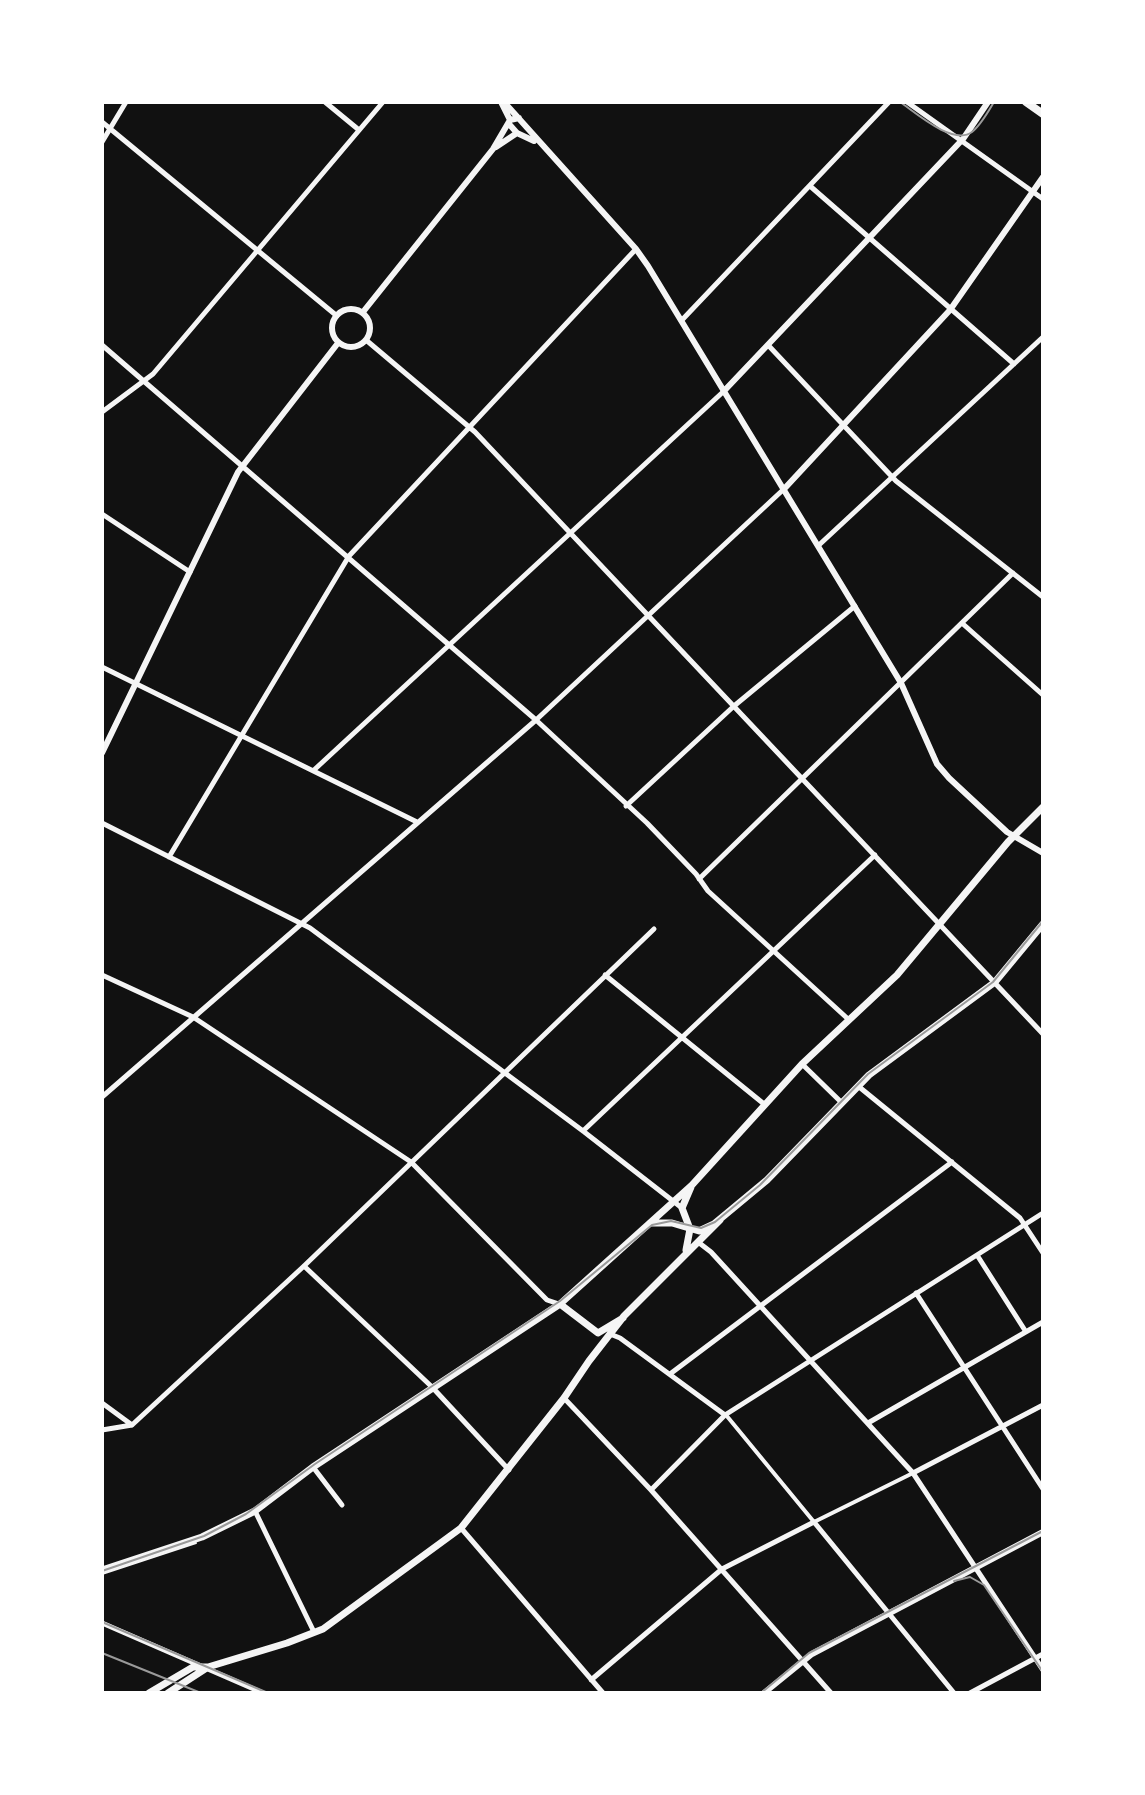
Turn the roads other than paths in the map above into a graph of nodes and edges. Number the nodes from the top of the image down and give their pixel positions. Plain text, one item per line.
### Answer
1 (126, 102) edge
2 (325, 102) edge
3 (383, 102) edge
4 (502, 102) edge
5 (889, 102) edge
6 (907, 102) edge
7 (988, 102) edge
8 (1026, 102) edge
9 (1043, 114) edge
10 (519, 118) junction
11 (102, 122) edge
12 (510, 122) junction
13 (526, 126) junction
14 (111, 127) junction
15 (359, 130) junction
16 (519, 134) junction
17 (963, 139) junction
18 (102, 142) edge
19 (541, 146) junction
20 (493, 149) junction
21 (1043, 177) edge
22 (810, 186) junction
23 (1033, 191) junction
24 (1043, 199) edge
25 (869, 239) junction
26 (636, 249) junction
27 (259, 250) junction
28 (950, 310) junction
29 (363, 312) junction
30 (337, 316) junction
31 (682, 320) junction
32 (1043, 337) edge
33 (366, 340) junction
34 (338, 343) junction
35 (102, 345) edge
36 (768, 345) junction
37 (1014, 364) junction
38 (143, 380) junction
39 (724, 391) junction
40 (102, 412) edge
41 (845, 425) junction
42 (469, 427) junction
43 (242, 465) junction
44 (893, 478) junction
45 (785, 488) junction
46 (102, 514) edge
47 (570, 533) junction
48 (819, 545) junction
49 (349, 556) junction
50 (190, 572) junction
51 (1013, 573) junction
52 (1043, 597) edge
53 (856, 605) junction
54 (648, 615) junction
55 (963, 624) junction
56 (450, 646) junction
57 (102, 667) edge
58 (901, 683) junction
59 (135, 684) junction
60 (1043, 695) edge
61 (734, 706) junction
62 (536, 720) junction
63 (242, 736) junction
64 (102, 753) edge
65 (314, 770) junction
66 (802, 778) junction
67 (626, 806) junction
68 (1043, 807) edge
69 (417, 822) junction
70 (102, 823) edge
71 (1013, 837) junction
72 (1043, 853) edge
73 (875, 855) junction
74 (169, 857) junction
75 (699, 879) junction
76 (300, 923) junction
77 (1043, 924) edge
78 (941, 925) junction
79 (654, 929) dead end
80 (773, 950) junction
81 (102, 975) edge
82 (605, 975) junction
83 (995, 982) junction
84 (193, 1017) junction
85 (848, 1019) junction
86 (1043, 1034) edge
87 (683, 1038) junction
88 (802, 1064) junction
89 (503, 1071) junction
90 (858, 1085) junction
91 (102, 1097) edge
92 (841, 1102) junction
93 (764, 1104) junction
94 (583, 1131) junction
95 (411, 1162) junction
96 (952, 1162) junction
97 (692, 1185) junction
98 (675, 1200) junction
99 (682, 1208) junction
100 (1043, 1213) edge
101 (720, 1220) junction
102 (650, 1223) junction
103 (1025, 1224) junction
104 (690, 1229) junction
105 (698, 1242) junction
106 (686, 1251) junction
107 (1043, 1253) edge
108 (977, 1255) junction
109 (304, 1266) junction
110 (916, 1293) junction
111 (560, 1304) junction
112 (762, 1307) junction
113 (624, 1316) junction
114 (1043, 1322) edge
115 (1026, 1332) junction
116 (610, 1334) junction
117 (811, 1360) junction
118 (964, 1367) junction
119 (670, 1374) junction
120 (432, 1387) junction
121 (564, 1398) junction
122 (102, 1403) edge
123 (1043, 1405) edge
124 (725, 1415) junction
125 (868, 1423) junction
126 (132, 1425) junction
127 (1002, 1426) junction
128 (102, 1430) edge
129 (313, 1467) junction
130 (509, 1470) junction
131 (913, 1473) junction
132 (1043, 1489) edge
133 (651, 1490) junction
134 (342, 1505) dead end
135 (255, 1511) junction
136 (814, 1522) junction
137 (461, 1528) junction
138 (1043, 1532) edge
139 (977, 1568) junction
140 (722, 1569) junction
141 (102, 1572) edge
142 (890, 1613) junction
143 (102, 1623) edge
144 (315, 1633) junction
145 (1043, 1654) edge
146 (1035, 1658) junction
147 (802, 1660) junction
148 (208, 1667) junction
149 (1043, 1670) edge
150 (591, 1680) junction
151 (169, 1692) edge
152 (149, 1693) edge
153 (263, 1693) edge
154 (603, 1693) edge
155 (764, 1693) edge
156 (831, 1693) edge
157 (954, 1693) edge
158 (970, 1693) edge

1 - 14 street
2 - 15 street
3 - 15 street
4 - 10 street
4 - 12 street
5 - 22 street
6 - 17 street
7 - 17 street
8 - 9 main road
10 - 12 street
10 - 13 street
11 - 14 street
12 - 16 street
12 - 20 street
13 - 16 street
13 - 19 street
14 - 18 street
14 - 27 street
15 - 27 street
16 - 19 street
16 - 20 street
17 - 23 street
17 - 25 street
19 - 26 street
20 - 29 street
21 - 23 street
22 - 25 street
22 - 31 street
23 - 24 street
23 - 28 street
25 - 28 street
25 - 36 street
26 - 31 street
26 - 42 street
27 - 30 street
27 - 38 street
28 - 37 street
28 - 41 street
29 - 30 street
29 - 33 street
30 - 34 street
31 - 39 street
32 - 37 street
33 - 34 street
33 - 42 street
34 - 43 street
35 - 38 street
36 - 39 street
36 - 41 street
37 - 44 street
38 - 40 street
38 - 43 street
39 - 45 street
39 - 47 street
41 - 44 street
41 - 45 street
42 - 47 street
42 - 49 street
43 - 49 street
43 - 50 street
44 - 48 street
44 - 51 street
45 - 48 street
45 - 54 street
46 - 50 street
47 - 54 street
47 - 56 street
48 - 53 street
49 - 56 street
49 - 63 street
50 - 59 street
51 - 52 street
51 - 55 street
53 - 58 street
53 - 61 street
54 - 61 street
54 - 62 street
55 - 58 street
55 - 60 street
56 - 62 street
56 - 65 street
57 - 59 street
58 - 66 street
58 - 71 street
59 - 63 street
59 - 64 street
61 - 66 street
61 - 67 street
62 - 67 street
62 - 69 street
63 - 65 street
63 - 74 street
65 - 69 street
66 - 73 street
66 - 75 street
67 - 75 street
68 - 71 main road
69 - 76 street
70 - 74 street
71 - 72 street
71 - 78 main road
73 - 78 street
73 - 80 street
74 - 76 street
75 - 80 street
76 - 84 street
76 - 89 street
77 - 83 main road
78 - 83 street
78 - 85 main road
79 - 82 street
80 - 85 street
80 - 87 street
81 - 84 street
82 - 87 street
82 - 89 street
83 - 86 street
83 - 90 main road
84 - 91 street
84 - 95 street
85 - 88 main road
87 - 93 street
87 - 94 street
88 - 92 street
88 - 93 main road
89 - 94 street
89 - 95 street
90 - 92 main road
90 - 96 street
92 - 101 main road
93 - 97 main road
94 - 98 street
95 - 109 street
95 - 111 street
96 - 103 street
96 - 112 street
97 - 98 main road
97 - 99 main road
98 - 99 street
98 - 102 main road
99 - 104 main road
100 - 103 street
101 - 104 main road
101 - 105 main road
102 - 104 main road
102 - 111 main road
103 - 107 street
103 - 108 street
104 - 106 main road
105 - 106 main road
105 - 112 street
106 - 113 main road
108 - 110 street
108 - 115 street
109 - 120 street
109 - 126 street
110 - 117 street
110 - 118 street
111 - 113 main road
111 - 120 main road
112 - 117 street
112 - 119 street
113 - 116 main road
114 - 115 street
115 - 118 street
116 - 119 street
116 - 121 main road
117 - 124 street
117 - 125 street
118 - 125 street
118 - 127 street
119 - 124 street
120 - 129 main road
120 - 130 street
121 - 130 main road
121 - 133 street
122 - 126 street
123 - 127 street
124 - 133 street
124 - 136 street
125 - 131 street
126 - 128 street
127 - 131 street
127 - 132 street
129 - 134 street
129 - 135 main road
130 - 137 main road
131 - 136 street
131 - 139 street
133 - 140 street
135 - 141 main road
135 - 144 street
136 - 140 street
136 - 142 street
137 - 144 main road
137 - 150 street
138 - 139 street
139 - 142 street
139 - 146 street
140 - 147 street
140 - 150 street
142 - 147 street
142 - 157 street
143 - 148 street
144 - 148 main road
145 - 146 street
146 - 149 street
146 - 158 street
147 - 155 street
147 - 156 street
148 - 151 main road
148 - 152 main road
148 - 153 street
150 - 154 street

